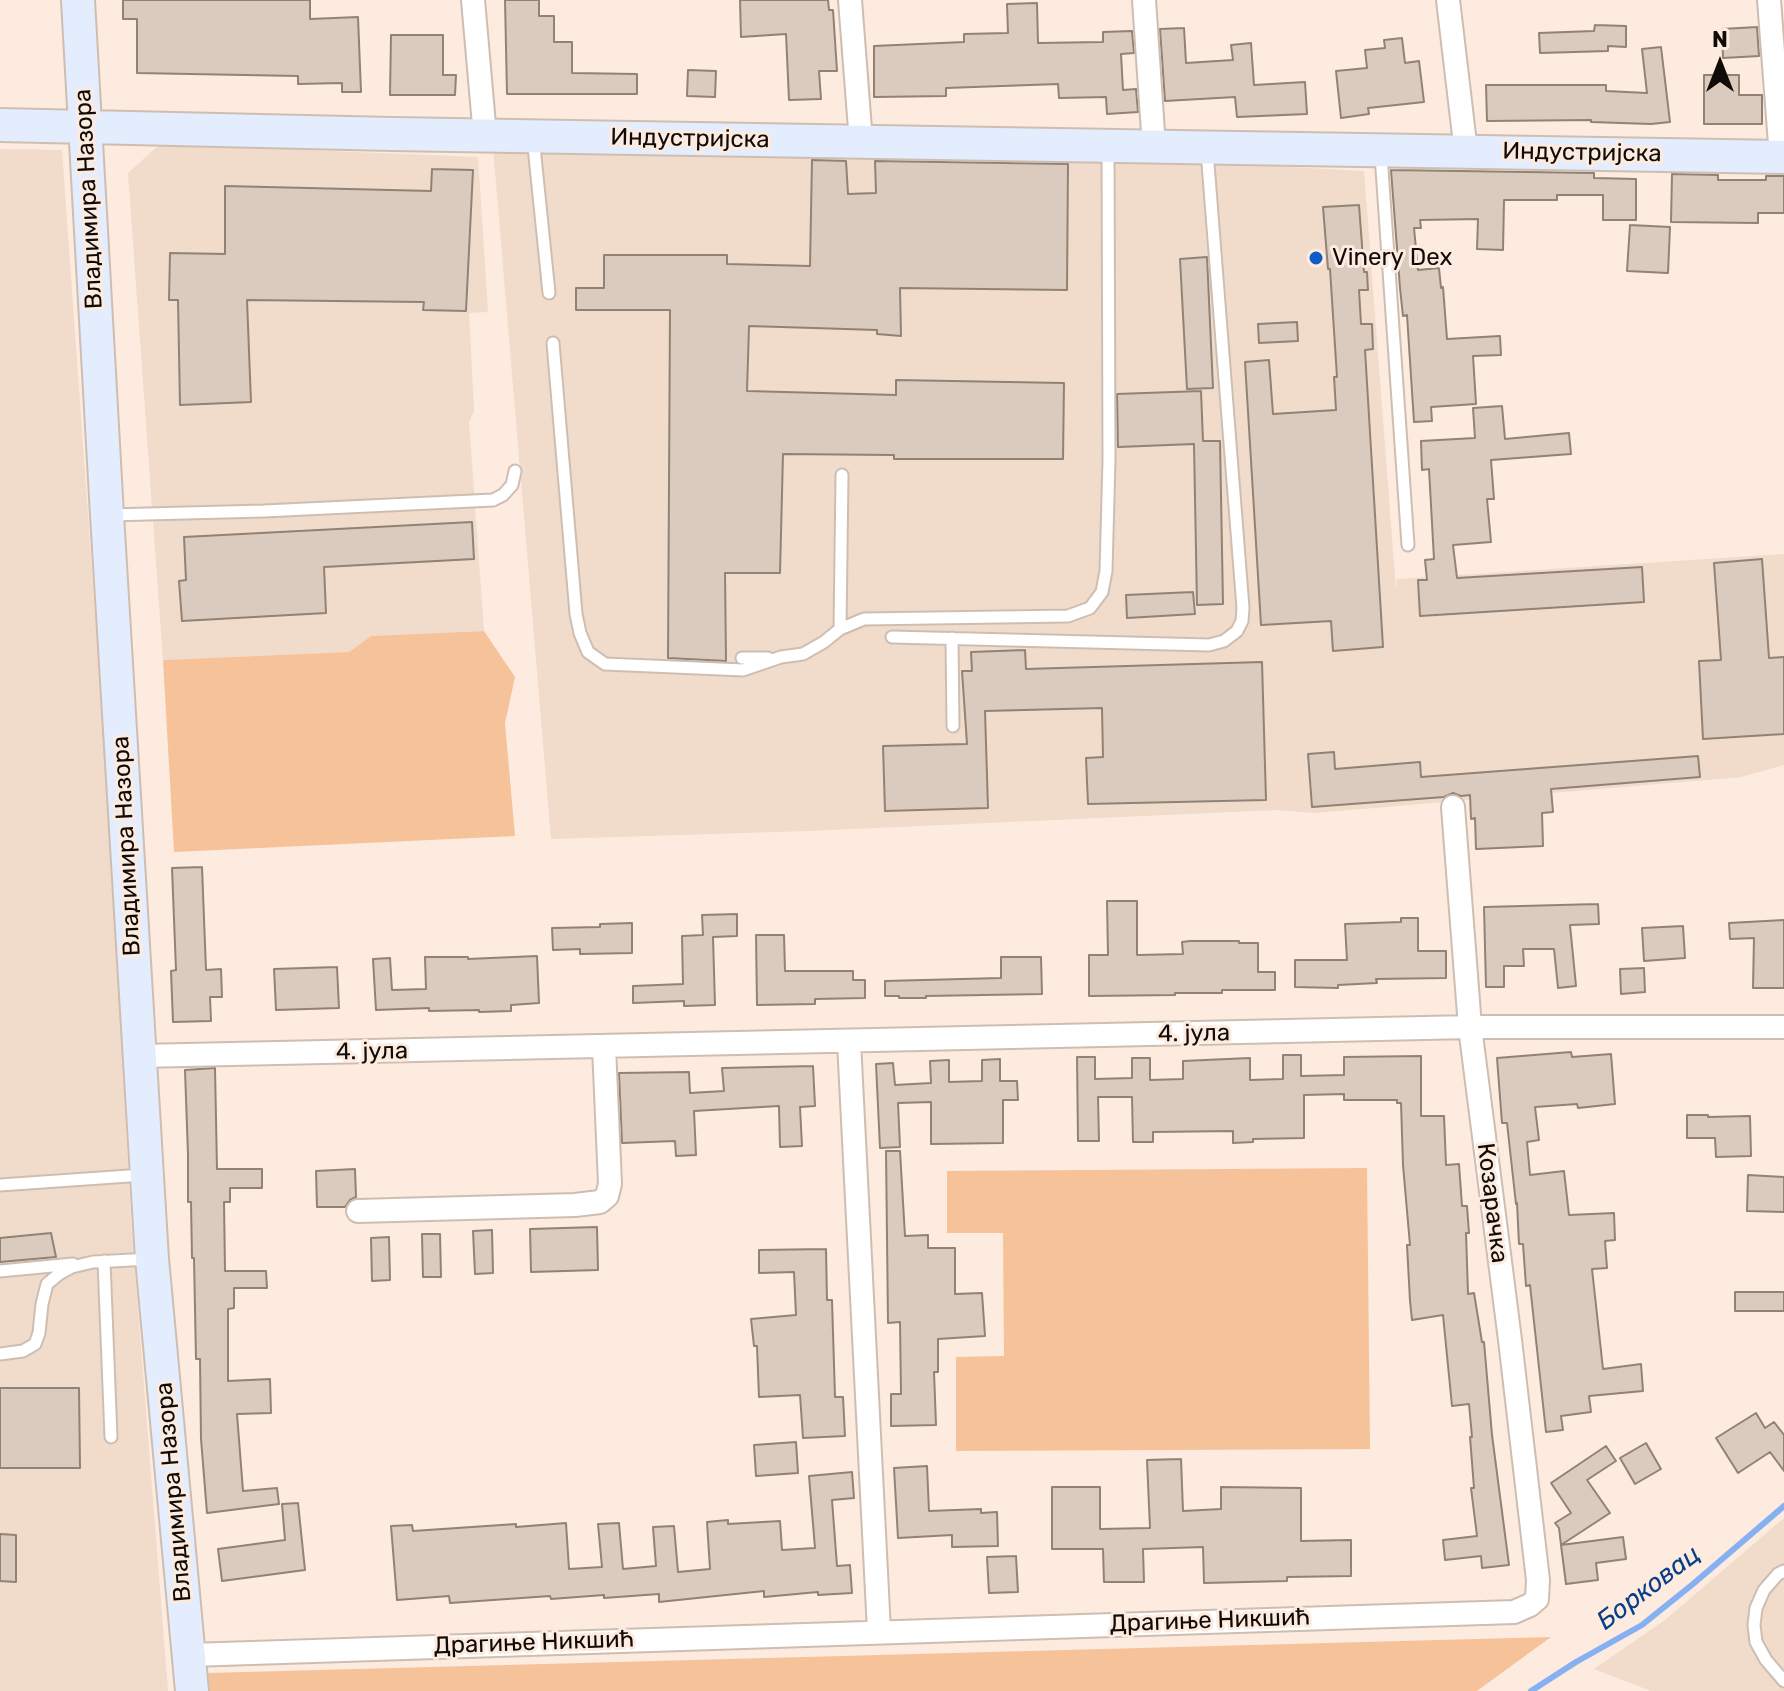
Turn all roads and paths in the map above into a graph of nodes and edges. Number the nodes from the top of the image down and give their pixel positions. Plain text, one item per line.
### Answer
1 (78, 0) edge
2 (473, 0) edge
3 (850, 0) edge
4 (1144, 0) edge
5 (1448, 0) edge
6 (1769, 0) edge
7 (0, 125) edge
8 (85, 127) junction
9 (485, 136) junction
10 (533, 137) junction
11 (861, 142) junction
12 (1108, 146) junction
13 (1154, 147) junction
14 (1206, 147) junction
15 (1380, 150) junction
16 (1466, 152) junction
17 (1782, 157) edge
18 (549, 293) dead end
19 (553, 343) dead end
20 (515, 471) dead end
21 (842, 475) dead end
22 (107, 515) junction
23 (1408, 545) dead end
24 (840, 629) junction
25 (892, 637) dead end
26 (952, 638) junction
27 (781, 657) junction
28 (742, 658) dead end
29 (953, 726) dead end
30 (1453, 807) dead end
31 (1470, 1027) junction
32 (1784, 1027) edge
33 (849, 1042) junction
34 (604, 1047) junction
35 (140, 1056) junction
36 (147, 1174) junction
37 (0, 1185) edge
38 (358, 1211) dead end
39 (152, 1259) junction
40 (99, 1262) junction
41 (0, 1271) edge
42 (0, 1354) edge
43 (111, 1437) dead end
44 (1784, 1571) edge
45 (1537, 1599) joint
46 (879, 1631) junction
47 (190, 1655) junction
48 (1784, 1681) edge
49 (192, 1691) edge

1 - 8 main road, Владимира Назора
2 - 9 street
3 - 11 street
4 - 13 street
5 - 16 street
6 - 17 street
7 - 8 main road, Индустријска
8 - 9 main road, Индустријска
8 - 22 main road, Владимира Назора
9 - 10 main road, Индустријска
10 - 11 main road, Индустријска
10 - 18 lane
11 - 12 main road, Индустријска
12 - 13 main road, Индустријска
12 - 24 lane
13 - 14 main road, Индустријска
14 - 15 main road, Индустријска
14 - 26 lane
15 - 16 main road, Индустријска
15 - 23 lane
16 - 17 main road, Индустријска
19 - 27 lane
20 - 22 lane
21 - 24 lane
22 - 35 main road, Владимира Назора
24 - 27 lane
25 - 26 lane
26 - 29 lane
27 - 28 lane
30 - 31 street, Козарачка
31 - 32 street, 4. јула
31 - 33 street, 4. јула
31 - 45 street, Козарачка
33 - 34 street, 4. јула
33 - 46 street
34 - 35 street, 4. јула
34 - 38 street
35 - 36 main road, Владимира Назора
36 - 37 lane
36 - 39 main road, Владимира Назора
39 - 40 lane
39 - 47 main road, Владимира Назора
40 - 41 lane
40 - 42 lane
40 - 43 lane
44 - 48 lane
45 - 46 street, Драгиње Никшић
46 - 47 street, Драгиње Никшић
47 - 49 main road, Владимира Назора

